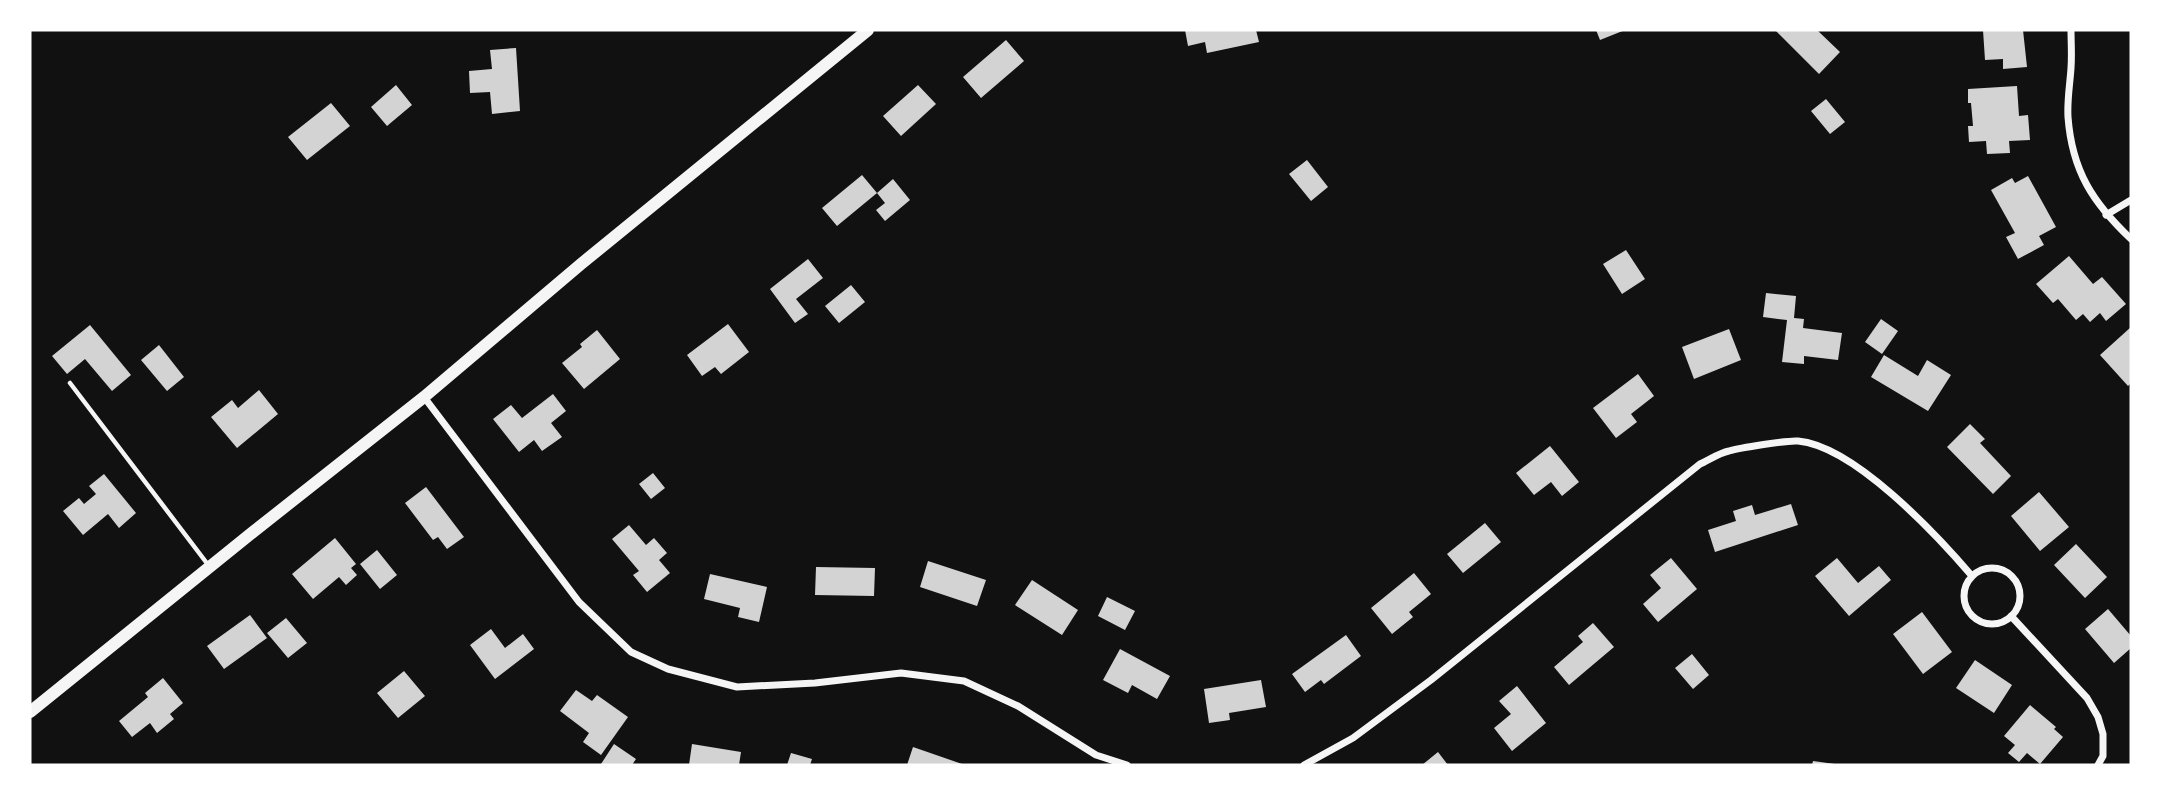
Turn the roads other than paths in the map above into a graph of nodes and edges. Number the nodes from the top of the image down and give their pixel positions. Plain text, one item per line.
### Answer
1 (868, 30) edge
2 (2071, 30) edge
3 (2131, 200) edge
4 (2106, 215) junction
5 (2131, 239) edge
6 (71, 383) dead end
7 (424, 397) junction
8 (209, 567) junction
9 (1972, 576) junction
10 (2011, 617) junction
11 (30, 712) edge
12 (1127, 765) edge
13 (1304, 765) edge
14 (2098, 765) edge

1 - 7 street
2 - 4 street
3 - 4 street
4 - 5 street
6 - 8 lane
7 - 8 street
7 - 12 street
8 - 11 street
9 - 10 street
9 - 10 street
9 - 13 street
10 - 14 street

